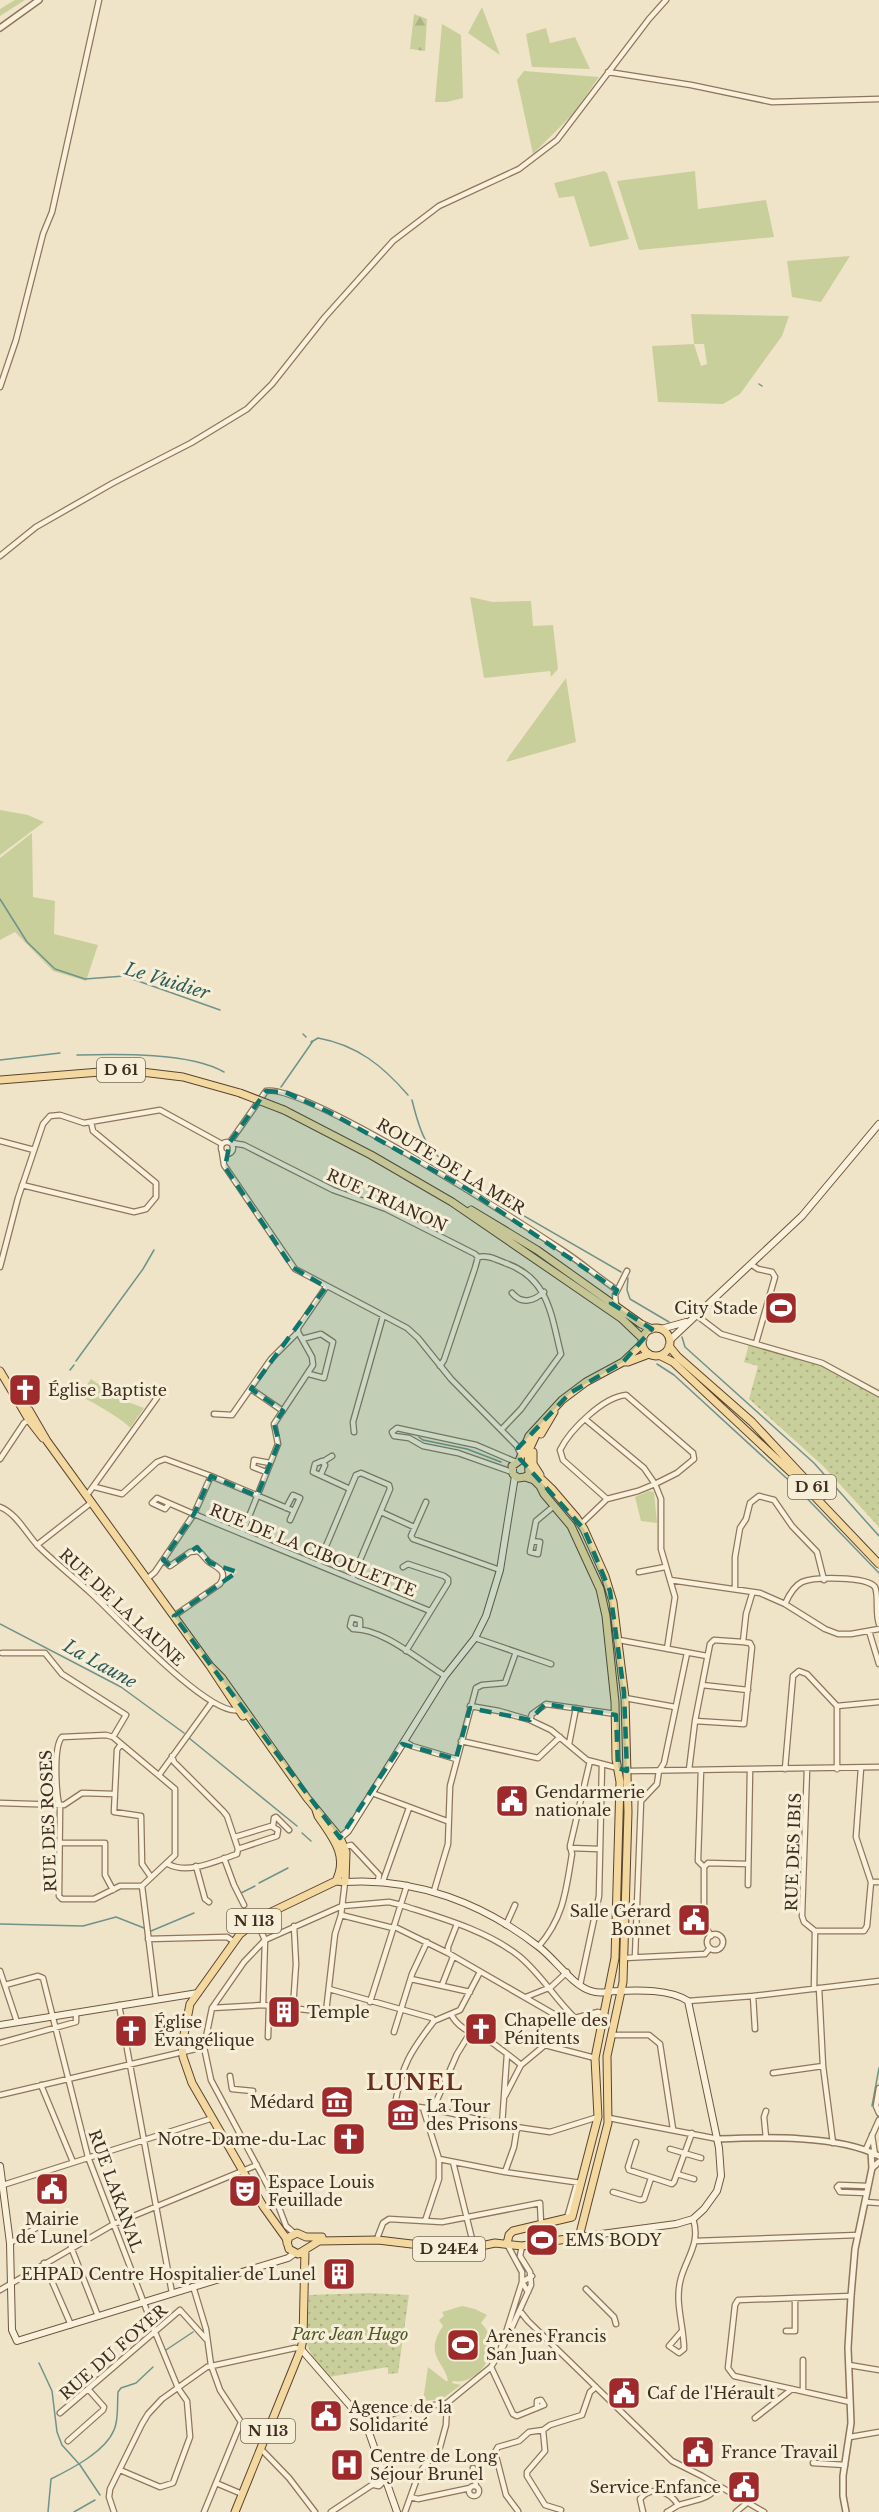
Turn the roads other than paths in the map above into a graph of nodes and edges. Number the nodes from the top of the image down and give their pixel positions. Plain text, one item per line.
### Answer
1 (39, 0) edge
2 (99, 0) edge
3 (666, 0) edge
4 (0, 28) edge
5 (608, 72) junction
6 (879, 99) edge
7 (0, 387) edge
8 (0, 556) edge
9 (0, 1080) edge
10 (91, 1122) junction
11 (879, 1124) edge
12 (0, 1141) edge
13 (222, 1144) junction
14 (231, 1145) junction
15 (34, 1150) junction
16 (222, 1152) junction
17 (229, 1154) junction
18 (225, 1167) junction
19 (22, 1185) junction
20 (452, 1202) junction
21 (0, 1233) edge
22 (8, 1235) junction
23 (478, 1257) junction
24 (752, 1265) junction
25 (0, 1267) edge
26 (627, 1271) dead end
27 (326, 1287) junction
28 (544, 1292) junction
29 (616, 1292) junction
30 (512, 1293) dead end
31 (601, 1296) junction
32 (617, 1308) junction
33 (696, 1315) junction
34 (383, 1316) junction
35 (686, 1322) junction
36 (652, 1329) junction
37 (661, 1329) junction
38 (297, 1332) junction
39 (302, 1339) junction
40 (642, 1341) junction
41 (670, 1343) junction
42 (756, 1343) junction
43 (649, 1354) junction
44 (661, 1356) junction
45 (623, 1362) junction
46 (440, 1366) junction
47 (0, 1371) edge
48 (309, 1374) junction
49 (2, 1378) edge
50 (164, 1388) dead end
51 (251, 1389) junction
52 (879, 1394) edge
53 (515, 1404) dead end
54 (21, 1405) junction
55 (555, 1408) junction
56 (521, 1409) junction
57 (283, 1411) junction
58 (214, 1414) dead end
59 (585, 1419) junction
60 (29, 1420) junction
61 (541, 1424) junction
62 (502, 1429) junction
63 (354, 1432) dead end
64 (47, 1441) junction
65 (525, 1444) junction
66 (517, 1446) junction
67 (332, 1456) dead end
68 (0, 1459) edge
69 (519, 1459) junction
70 (324, 1461) junction
71 (270, 1463) junction
72 (529, 1466) junction
73 (266, 1472) junction
74 (321, 1474) junction
75 (211, 1476) junction
76 (540, 1477) junction
77 (518, 1478) junction
78 (655, 1484) junction
79 (95, 1487) junction
80 (350, 1489) junction
81 (101, 1490) junction
82 (257, 1496) junction
83 (90, 1499) junction
84 (607, 1499) junction
85 (426, 1502) dead end
86 (170, 1504) dead end
87 (554, 1506) junction
88 (0, 1507) edge
89 (286, 1508) junction
90 (294, 1511) junction
91 (381, 1512) junction
92 (194, 1515) junction
93 (290, 1521) dead end
94 (580, 1524) junction
95 (414, 1527) junction
96 (242, 1534) junction
97 (532, 1541) dead end
98 (37, 1545) junction
99 (879, 1559) edge
100 (163, 1560) junction
101 (879, 1564) edge
102 (318, 1565) junction
103 (404, 1568) dead end
104 (665, 1568) junction
105 (500, 1570) junction
106 (639, 1572) dead end
107 (147, 1579) junction
108 (352, 1579) junction
109 (824, 1580) junction
110 (670, 1581) junction
111 (735, 1589) junction
112 (752, 1594) junction
113 (785, 1605) junction
114 (430, 1611) junction
115 (174, 1616) junction
116 (879, 1627) edge
117 (360, 1628) dead end
118 (869, 1631) junction
119 (475, 1638) junction
120 (619, 1640) junction
121 (743, 1642) junction
122 (667, 1649) junction
123 (406, 1651) junction
124 (516, 1652) junction
125 (2, 1653) dead end
126 (687, 1653) junction
127 (707, 1656) junction
128 (551, 1664) dead end
129 (879, 1664) edge
130 (445, 1676) junction
131 (702, 1685) junction
132 (748, 1690) junction
133 (625, 1698) junction
134 (212, 1701) junction
135 (879, 1702) edge
136 (470, 1706) junction
137 (837, 1706) junction
138 (675, 1707) junction
139 (240, 1708) junction
140 (576, 1708) junction
141 (616, 1714) junction
142 (530, 1720) junction
143 (695, 1721) junction
144 (113, 1737) junction
145 (560, 1737) junction
146 (404, 1741) junction
147 (461, 1741) junction
148 (121, 1744) junction
149 (569, 1744) junction
150 (172, 1759) junction
151 (456, 1759) junction
152 (590, 1761) junction
153 (602, 1764) junction
154 (879, 1767) edge
155 (618, 1768) junction
156 (861, 1768) junction
157 (785, 1769) junction
158 (807, 1769) junction
159 (837, 1769) junction
160 (689, 1770) junction
161 (701, 1770) junction
162 (750, 1770) junction
163 (659, 1771) junction
164 (159, 1775) junction
165 (625, 1775) junction
166 (372, 1793) junction
167 (114, 1794) junction
168 (0, 1803) edge
169 (59, 1804) junction
170 (410, 1808) junction
171 (447, 1821) junction
172 (273, 1826) junction
173 (289, 1830) dead end
174 (235, 1837) junction
175 (338, 1839) junction
176 (60, 1843) junction
177 (344, 1846) junction
178 (570, 1848) junction
179 (238, 1849) junction
180 (599, 1849) junction
181 (174, 1858) junction
182 (224, 1858) junction
183 (168, 1864) junction
184 (748, 1864) junction
185 (196, 1866) junction
186 (704, 1867) junction
187 (178, 1869) junction
188 (151, 1876) junction
189 (336, 1881) junction
190 (380, 1881) junction
191 (871, 1882) junction
192 (879, 1882) edge
193 (345, 1884) junction
194 (406, 1885) junction
195 (748, 1885) dead end
196 (142, 1886) junction
197 (113, 1890) junction
198 (435, 1891) junction
199 (209, 1902) dead end
200 (244, 1905) dead end
201 (401, 1905) junction
202 (515, 1905) dead end
203 (342, 1906) junction
204 (341, 1915) junction
205 (256, 1920) junction
206 (457, 1924) junction
207 (506, 1925) junction
208 (294, 1926) junction
209 (394, 1928) junction
210 (815, 1931) junction
211 (711, 1936) junction
212 (148, 1939) junction
213 (265, 1940) junction
214 (234, 1941) junction
215 (427, 1942) junction
216 (539, 1946) junction
217 (710, 1948) junction
218 (450, 1955) junction
219 (635, 1957) junction
220 (615, 1958) junction
221 (624, 1958) junction
222 (0, 1971) edge
223 (480, 1972) junction
224 (567, 1972) junction
225 (411, 1978) junction
226 (879, 1981) edge
227 (5, 1985) junction
228 (442, 1985) junction
229 (580, 1985) junction
230 (551, 1988) junction
231 (817, 1988) junction
232 (330, 1989) junction
233 (622, 1990) junction
234 (470, 1992) junction
235 (609, 1992) junction
236 (198, 1993) junction
237 (186, 1996) junction
238 (753, 1996) junction
239 (526, 1997) junction
240 (156, 1999) junction
241 (370, 2001) junction
242 (688, 2001) junction
243 (190, 2004) junction
244 (263, 2005) junction
245 (119, 2006) junction
246 (269, 2007) junction
247 (212, 2008) junction
248 (293, 2008) junction
249 (402, 2010) junction
250 (76, 2013) junction
251 (451, 2014) junction
252 (605, 2014) junction
253 (52, 2017) junction
254 (559, 2017) dead end
255 (434, 2020) junction
256 (17, 2022) junction
257 (0, 2025) edge
258 (54, 2028) junction
259 (755, 2029) dead end
260 (394, 2032) dead end
261 (470, 2033) junction
262 (612, 2035) junction
263 (268, 2037) dead end
264 (0, 2043) edge
265 (204, 2047) junction
266 (182, 2052) junction
267 (507, 2054) junction
268 (595, 2058) junction
269 (130, 2064) junction
270 (521, 2064) junction
271 (824, 2066) junction
272 (773, 2073) dead end
273 (230, 2076) dead end
274 (67, 2079) junction
275 (41, 2085) junction
276 (879, 2088) edge
277 (253, 2091) dead end
278 (0, 2095) edge
279 (505, 2096) junction
280 (397, 2104) dead end
281 (404, 2105) dead end
282 (423, 2109) junction
283 (433, 2109) junction
284 (766, 2111) dead end
285 (879, 2113) edge
286 (598, 2117) junction
287 (213, 2118) junction
288 (609, 2118) junction
289 (879, 2120) edge
290 (502, 2125) junction
291 (517, 2128) junction
292 (673, 2129) junction
293 (692, 2133) junction
294 (872, 2135) junction
295 (766, 2138) junction
296 (718, 2139) junction
297 (144, 2140) junction
298 (636, 2142) dead end
299 (833, 2143) junction
300 (670, 2149) dead end
301 (685, 2153) junction
302 (873, 2153) edge
303 (88, 2157) junction
304 (701, 2158) dead end
305 (439, 2159) junction
306 (73, 2162) junction
307 (453, 2162) junction
308 (879, 2162) edge
309 (257, 2165) junction
310 (0, 2166) edge
311 (872, 2168) junction
312 (244, 2172) junction
313 (505, 2172) junction
314 (677, 2174) junction
315 (651, 2178) junction
316 (694, 2179) dead end
317 (580, 2183) junction
318 (3, 2184) junction
319 (868, 2186) junction
320 (614, 2192) dead end
321 (867, 2193) junction
322 (865, 2202) junction
323 (879, 2203) edge
324 (156, 2205) junction
325 (466, 2217) junction
326 (693, 2219) junction
327 (425, 2221) junction
328 (45, 2223) dead end
329 (541, 2223) junction
330 (114, 2224) junction
331 (294, 2233) junction
332 (858, 2235) junction
333 (306, 2237) junction
334 (579, 2237) junction
335 (378, 2238) junction
336 (695, 2241) junction
337 (10, 2243) junction
338 (507, 2244) junction
339 (522, 2246) junction
340 (71, 2247) junction
341 (474, 2247) junction
342 (307, 2248) junction
343 (292, 2250) junction
344 (305, 2262) junction
345 (44, 2263) junction
346 (532, 2276) junction
347 (522, 2282) junction
348 (10, 2283) junction
349 (193, 2286) junction
350 (586, 2289) dead end
351 (0, 2290) edge
352 (528, 2292) junction
353 (171, 2293) junction
354 (851, 2296) junction
355 (795, 2298) junction
356 (144, 2302) junction
357 (513, 2311) junction
358 (519, 2314) junction
359 (98, 2316) junction
360 (616, 2324) dead end
361 (71, 2325) junction
362 (682, 2331) junction
363 (786, 2331) dead end
364 (155, 2332) junction
365 (206, 2339) junction
366 (501, 2348) junction
367 (300, 2349) junction
368 (802, 2360) dead end
369 (211, 2365) junction
370 (849, 2365) junction
371 (491, 2367) junction
372 (879, 2370) edge
373 (596, 2387) junction
374 (178, 2388) junction
375 (88, 2389) junction
376 (792, 2389) junction
377 (803, 2391) junction
378 (850, 2402) junction
379 (447, 2403) junction
380 (537, 2408) dead end
381 (60, 2413) dead end
382 (755, 2418) dead end
383 (241, 2422) junction
384 (366, 2424) junction
385 (543, 2430) junction
386 (879, 2432) edge
387 (850, 2437) junction
388 (68, 2441) dead end
389 (264, 2441) junction
390 (261, 2449) junction
391 (813, 2463) dead end
392 (845, 2465) junction
393 (472, 2468) dead end
394 (120, 2470) junction
395 (386, 2479) junction
396 (216, 2483) junction
397 (718, 2485) junction
398 (376, 2486) junction
399 (476, 2486) junction
400 (470, 2488) junction
401 (390, 2491) junction
402 (242, 2494) junction
403 (411, 2497) junction
404 (748, 2502) junction
405 (678, 2505) junction
406 (561, 2510) dead end
407 (518, 2511) edge
408 (114, 2512) edge
409 (204, 2512) edge
410 (235, 2512) edge
411 (315, 2512) edge
412 (331, 2512) edge
413 (397, 2512) edge
414 (405, 2512) edge
415 (643, 2512) edge
416 (667, 2512) edge
417 (736, 2512) edge
418 (764, 2512) edge
419 (846, 2512) edge

1 - 4 street
2 - 7 street
3 - 5 street
5 - 6 street
5 - 8 street
9 - 20 main road, ROUTE DE LA MER / D 61, bridge
10 - 13 street
10 - 15 street
10 - 19 street
11 - 24 main road
12 - 15 street
13 - 14 street
13 - 16 street
14 - 17 street, ROUTE DE LA MER
14 - 23 street, RUE TRIANON
14 - 29 street, ROUTE DE LA MER
15 - 19 street
16 - 17 street
16 - 18 street
17 - 18 street
18 - 27 street
19 - 22 street
20 - 31 main road, ROUTE DE LA MER / D 61
20 - 40 main road, ROUTE DE LA MER / D 61
21 - 22 street
22 - 25 street
23 - 28 street, RUE TRIANON
23 - 46 street
24 - 33 main road
24 - 42 street
26 - 29 street
27 - 34 street
27 - 38 street
28 - 30 street
28 - 56 street
29 - 31 street
29 - 32 street
31 - 32 main road, ROUTE DE LA MER / D 61
32 - 36 main road, ROUTE DE LA MER / D 61
33 - 35 main road
33 - 42 street
34 - 46 street
34 - 63 street
35 - 37 main road
35 - 41 main road
36 - 37 main road
36 - 40 main road
37 - 41 main road
38 - 39 street
38 - 51 street
39 - 48 street
39 - 48 street
40 - 43 main road
40 - 45 main road
41 - 44 main road
41 - 99 main road, D 61
42 - 52 street
43 - 44 main road
43 - 45 main road
44 - 101 main road, D 61
45 - 55 main road
46 - 62 street
47 - 49 main road
48 - 57 street
49 - 54 main road
50 - 79 street
51 - 57 street
51 - 58 street
53 - 56 street
54 - 60 main road
54 - 64 main road
55 - 61 main road
55 - 76 main road
56 - 62 street
57 - 71 street
59 - 78 street
59 - 78 street
59 - 84 street
60 - 64 main road
60 - 68 street
61 - 65 main road
61 - 72 main road
62 - 66 street
64 - 83 main road
65 - 66 street
65 - 69 main road
66 - 69 street
67 - 70 street
69 - 72 main road
69 - 77 main road
69 - 77 street
70 - 74 street
70 - 74 street
71 - 73 street
71 - 73 street
72 - 76 main road
72 - 77 main road
73 - 82 street
74 - 80 street
75 - 81 street
75 - 82 street
75 - 92 street
76 - 94 main road
77 - 87 main road
77 - 105 main road
78 - 84 street
78 - 104 street
79 - 81 street
79 - 83 street
80 - 91 street
80 - 102 street
81 - 83 street
82 - 89 street
82 - 96 street
83 - 98 street
83 - 107 main road
84 - 94 street
85 - 95 street
86 - 92 street
87 - 97 street
87 - 141 main road
88 - 98 street, RUE DE LA LAUNE
89 - 90 street
89 - 90 street
90 - 93 street
91 - 95 street
91 - 108 street
92 - 96 street, RUE DE LA CIBOULETTE
92 - 100 street, RUE DE LA CIBOULETTE
94 - 120 main road
95 - 105 street
96 - 102 street, RUE DE LA CIBOULETTE
98 - 134 street, RUE DE LA LAUNE
100 - 107 street, RUE DE LA CIBOULETTE
100 - 115 street
102 - 108 street, RUE DE LA CIBOULETTE
103 - 114 street
104 - 106 street
104 - 110 street
105 - 119 main road
107 - 115 main road
108 - 114 street, RUE DE LA CIBOULETTE
109 - 111 street
109 - 113 street
109 - 116 street
110 - 111 street
110 - 122 street
111 - 112 street
112 - 113 street
112 - 121 street
113 - 118 street
114 - 123 street
115 - 139 main road
116 - 118 street
117 - 123 street
118 - 129 street
119 - 124 street
119 - 130 main road
120 - 122 street
120 - 133 main road
121 - 127 street
121 - 132 street
122 - 126 street
123 - 130 street
124 - 128 street
124 - 136 street
125 - 144 street
126 - 127 street
126 - 138 street
127 - 131 street
130 - 146 main road
131 - 132 street
131 - 143 street
132 - 143 street
133 - 138 street
133 - 165 main road
134 - 139 street, RUE DE LA LAUNE
134 - 150 street
135 - 137 street
136 - 142 street
136 - 147 street
137 - 157 street
137 - 159 street
138 - 163 street
139 - 175 main road
140 - 141 street
140 - 142 street
140 - 149 street
141 - 155 main road
142 - 145 street
143 - 160 street
144 - 148 street
144 - 169 street, RUE DES ROSES
145 - 147 street
145 - 149 street
146 - 151 street
146 - 166 main road
147 - 151 street
148 - 164 street
148 - 167 street
149 - 152 street
150 - 164 street
150 - 174 street
151 - 171 street
152 - 153 street
152 - 178 street
153 - 155 street
153 - 180 street
154 - 156 street
155 - 165 main road
156 - 159 street
156 - 191 street
157 - 158 street
157 - 162 street
158 - 159 street
158 - 210 street, RUE DES IBIS
160 - 161 street
160 - 163 street
161 - 162 street
161 - 186 street
162 - 184 street
163 - 165 street
163 - 219 street
164 - 181 street
165 - 220 main road
165 - 221 main road
166 - 170 street
166 - 175 main road
167 - 169 street
167 - 188 street
168 - 169 street
169 - 176 street, RUE DES ROSES
170 - 171 street
170 - 190 street
171 - 198 street
172 - 173 street
172 - 174 street
172 - 179 street
174 - 179 street
175 - 177 main road
175 - 189 main road
176 - 197 street
176 - 197 street, RUE DES ROSES
177 - 190 street
177 - 193 main road
178 - 180 street
178 - 216 street
179 - 182 street
180 - 229 street
181 - 183 street
181 - 187 street
182 - 185 street
182 - 200 street
183 - 187 street
183 - 188 street
184 - 186 street
184 - 195 street
185 - 187 street
185 - 199 street
186 - 211 street
188 - 196 street
189 - 193 main road
189 - 205 main road, N 113
190 - 193 main road
190 - 194 main road
191 - 192 street
191 - 210 street
193 - 203 street
194 - 198 main road
194 - 201 street
196 - 197 street, RUE DES ROSES
196 - 212 street
198 - 207 main road
201 - 203 street
201 - 206 street
201 - 209 street
202 - 207 street
203 - 204 street
203 - 208 street, N 113
204 - 209 street
204 - 232 street
205 - 213 street
205 - 214 main road, N 113
206 - 218 street
206 - 230 street
207 - 216 main road
208 - 213 street, N 113
208 - 248 street
209 - 215 street
209 - 241 street
210 - 231 street
211 - 217 street
211 - 217 street
212 - 214 street
212 - 240 street
213 - 244 street
213 - 247 street, N 113
214 - 236 main road, N 113
215 - 218 street
215 - 225 street
216 - 224 main road
217 - 219 street
218 - 223 street
218 - 228 street
219 - 221 street
220 - 221 main road
220 - 235 main road
221 - 233 main road
222 - 227 street
223 - 234 street
223 - 239 street
224 - 229 main road
224 - 230 street
225 - 228 street
225 - 249 street
226 - 231 street
227 - 253 street, RUE LAKANAL
227 - 256 street
228 - 234 street
229 - 235 main road
230 - 239 street
230 - 252 street
231 - 238 street
231 - 271 street
232 - 241 street
232 - 248 street
233 - 235 main road
233 - 242 main road
233 - 262 main road
234 - 251 street
235 - 252 main road
236 - 237 main road
236 - 243 main road, N 113
237 - 240 main road
237 - 243 main road
238 - 242 street
238 - 259 street
239 - 254 street
240 - 245 main road
241 - 249 street
242 - 296 main road
243 - 266 main road, N 113
244 - 246 street
244 - 247 street
245 - 250 main road
245 - 269 street
246 - 248 street
246 - 263 street
247 - 265 street, N 113
249 - 255 street
249 - 260 street
250 - 253 main road
250 - 258 street
251 - 255 street
251 - 261 street
252 - 268 main road
253 - 256 main road
253 - 258 street, RUE LAKANAL
255 - 280 street
256 - 257 main road
258 - 264 street
258 - 274 street, RUE LAKANAL
261 - 267 street
261 - 283 street
262 - 288 main road
262 - 292 street
265 - 266 street
265 - 309 street, N 113
266 - 269 street
266 - 287 main road, N 113
267 - 270 street
267 - 279 street
268 - 270 street
268 - 286 main road
269 - 274 street
269 - 297 street
270 - 279 street
271 - 272 street
271 - 299 street
273 - 277 street
274 - 275 street
274 - 303 street, RUE LAKANAL
275 - 278 street
275 - 306 street
276 - 285 street
279 - 290 street
281 - 282 street
282 - 283 street
282 - 305 street
283 - 290 street
284 - 295 street
286 - 288 main road
286 - 291 street
286 - 317 main road
287 - 297 street
287 - 312 main road, N 113
288 - 292 street
288 - 334 main road
289 - 294 street
290 - 291 street
291 - 313 street
292 - 293 street
293 - 296 street
293 - 301 street
294 - 302 street
294 - 302 street
295 - 296 street
295 - 299 street
296 - 326 main road
297 - 303 street
297 - 324 street
298 - 315 street
299 - 302 street
300 - 301 street
301 - 304 street
301 - 314 street
302 - 311 street
303 - 306 street
303 - 330 street, RUE LAKANAL
305 - 307 street
305 - 327 street
306 - 318 street
307 - 313 street
307 - 325 street
308 - 311 street
309 - 312 street
309 - 331 street, N 113
310 - 318 main road
311 - 319 street
312 - 324 street
312 - 343 main road, N 113
313 - 317 street
314 - 315 street
314 - 316 street
315 - 320 street
317 - 329 main road
318 - 337 main road
319 - 321 street
319 - 321 street
321 - 322 street
322 - 323 street
322 - 332 street
324 - 330 street
324 - 353 street
325 - 327 street
325 - 329 street
325 - 341 street
326 - 334 main road, D 24E4
326 - 336 street
327 - 335 street
328 - 337 street
329 - 338 main road
330 - 340 street
330 - 356 street, RUE LAKANAL
331 - 333 main road
331 - 343 main road
332 - 336 street
332 - 354 street
333 - 335 main road, D 24E4
333 - 342 main road
334 - 339 main road, D 24E4
335 - 341 main road, D 24E4
335 - 342 main road, D 24E4
336 - 362 street
337 - 348 main road
338 - 339 main road, D 24E4
338 - 341 main road, D 24E4
338 - 347 street
339 - 346 street
340 - 345 street
340 - 359 street
342 - 343 main road
342 - 344 main road, N 113
343 - 344 main road, N 113
343 - 349 main road
344 - 367 main road, N 113
345 - 348 street
345 - 361 street
346 - 347 street
346 - 352 street
347 - 352 street
347 - 357 street
348 - 351 street
348 - 361 main road
349 - 353 main road
349 - 365 street
350 - 360 street
352 - 358 street
353 - 356 main road
354 - 355 street
354 - 370 street
355 - 363 street
355 - 376 street
356 - 359 main road
356 - 364 street, RUE LAKANAL
357 - 358 street
357 - 366 street
358 - 366 street
358 - 373 street
359 - 361 main road
362 - 362 street
364 - 365 street, RUE DU FOYER
364 - 374 street, RUE LAKANAL
364 - 375 street, RUE DU FOYER
365 - 369 street
366 - 371 street
367 - 369 street
367 - 384 main road
367 - 389 main road, N 113
368 - 377 street
369 - 374 street
369 - 383 street
370 - 372 street
370 - 378 street
371 - 379 street
371 - 380 street
373 - 385 street
373 - 397 street
374 - 394 street
374 - 394 street, RUE LAKANAL
375 - 381 street, RUE DU FOYER
375 - 388 street
376 - 377 street
376 - 382 street
377 - 378 street
378 - 387 street
379 - 384 street
379 - 403 street
383 - 389 street
383 - 396 street
384 - 395 main road
385 - 406 street
385 - 407 street
386 - 387 street
387 - 392 street
389 - 390 main road, N 113
390 - 402 main road, N 113
390 - 411 street
391 - 392 street
392 - 419 street
393 - 399 street
394 - 408 street
395 - 398 street
395 - 401 main road
396 - 402 street
396 - 409 street
397 - 404 street
397 - 405 street
398 - 401 street
398 - 412 street
399 - 400 street
399 - 400 street
400 - 403 street
401 - 413 main road
402 - 410 main road, N 113
403 - 414 street
404 - 417 street
404 - 418 street
405 - 415 street
405 - 416 street

